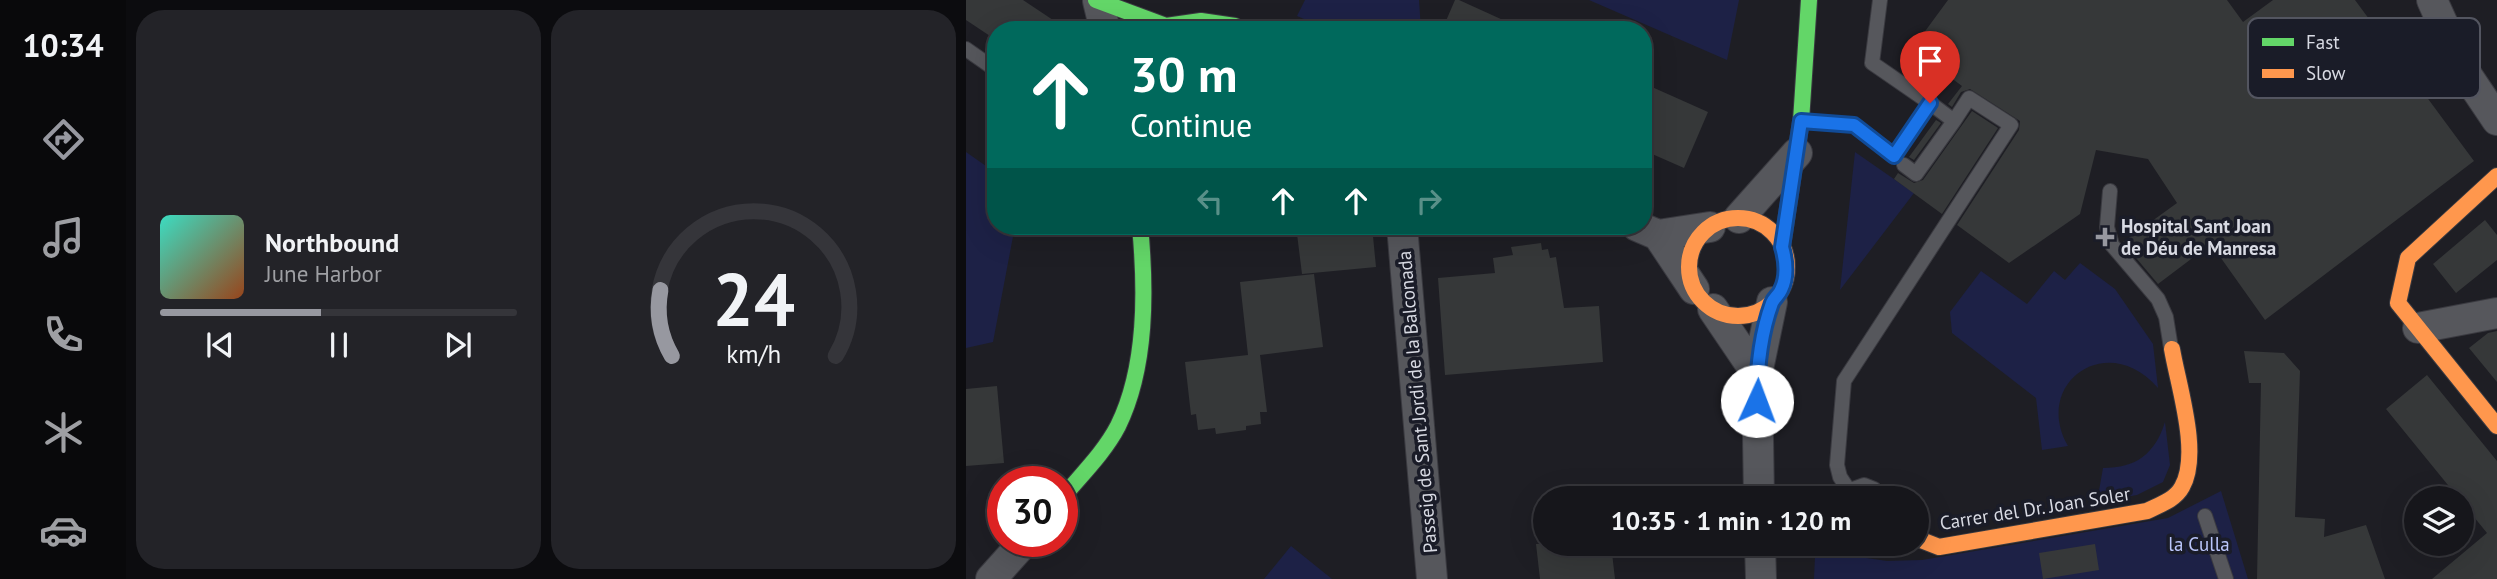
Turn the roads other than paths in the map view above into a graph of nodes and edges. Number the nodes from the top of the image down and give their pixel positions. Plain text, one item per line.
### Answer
1 (1204, 0) edge
2 (1811, 0) edge
3 (1880, 0) edge
4 (2432, 0) edge
5 (1108, 11) edge
6 (2440, 18) edge
7 (1163, 19) edge
8 (1205, 21) edge
9 (1230, 21) edge
10 (966, 49) edge
11 (987, 64) edge
12 (2480, 95) edge
13 (1930, 103) junction
14 (2497, 120) edge
15 (1801, 121) junction
16 (1954, 121) junction
17 (1797, 153) junction
18 (1904, 164) dead end
19 (2497, 176) edge
20 (2110, 191) dead end
21 (1739, 218) junction
22 (1710, 227) junction
23 (1652, 231) edge
24 (1141, 235) edge
25 (1403, 235) edge
26 (1651, 235) edge
27 (1782, 247) junction
28 (1704, 299) junction
29 (1772, 302) junction
30 (2497, 313) edge
31 (2418, 328) junction
32 (2172, 349) joint
33 (1757, 374) junction
34 (2497, 426) edge
35 (1078, 478) edge
36 (1759, 486) edge
37 (1844, 486) edge
38 (2205, 516) dead end
39 (1929, 543) edge
40 (1760, 556) edge
41 (1010, 557) edge
42 (991, 579) edge
43 (1432, 579) edge
44 (1761, 579) edge
45 (2226, 579) edge

1 - 9 street
2 - 15 street
3 - 13 lane
4 - 6 street
5 - 7 street
7 - 8 street
10 - 11 lane
12 - 14 street
13 - 15 lane
13 - 16 lane
15 - 17 street
16 - 18 lane
16 - 37 lane
17 - 21 street
17 - 27 street
19 - 31 street
20 - 32 lane
21 - 22 street
21 - 27 street
22 - 23 street
22 - 28 street
24 - 35 street
25 - 43 street, Passeig de Sant Jordi de la Balconada
26 - 28 street
27 - 29 street
28 - 29 street
28 - 33 street
29 - 33 street
30 - 31 street
31 - 34 street
32 - 39 street, Carrer del Dr. Joan Soler
33 - 36 street
38 - 45 lane
40 - 44 street
41 - 42 street

